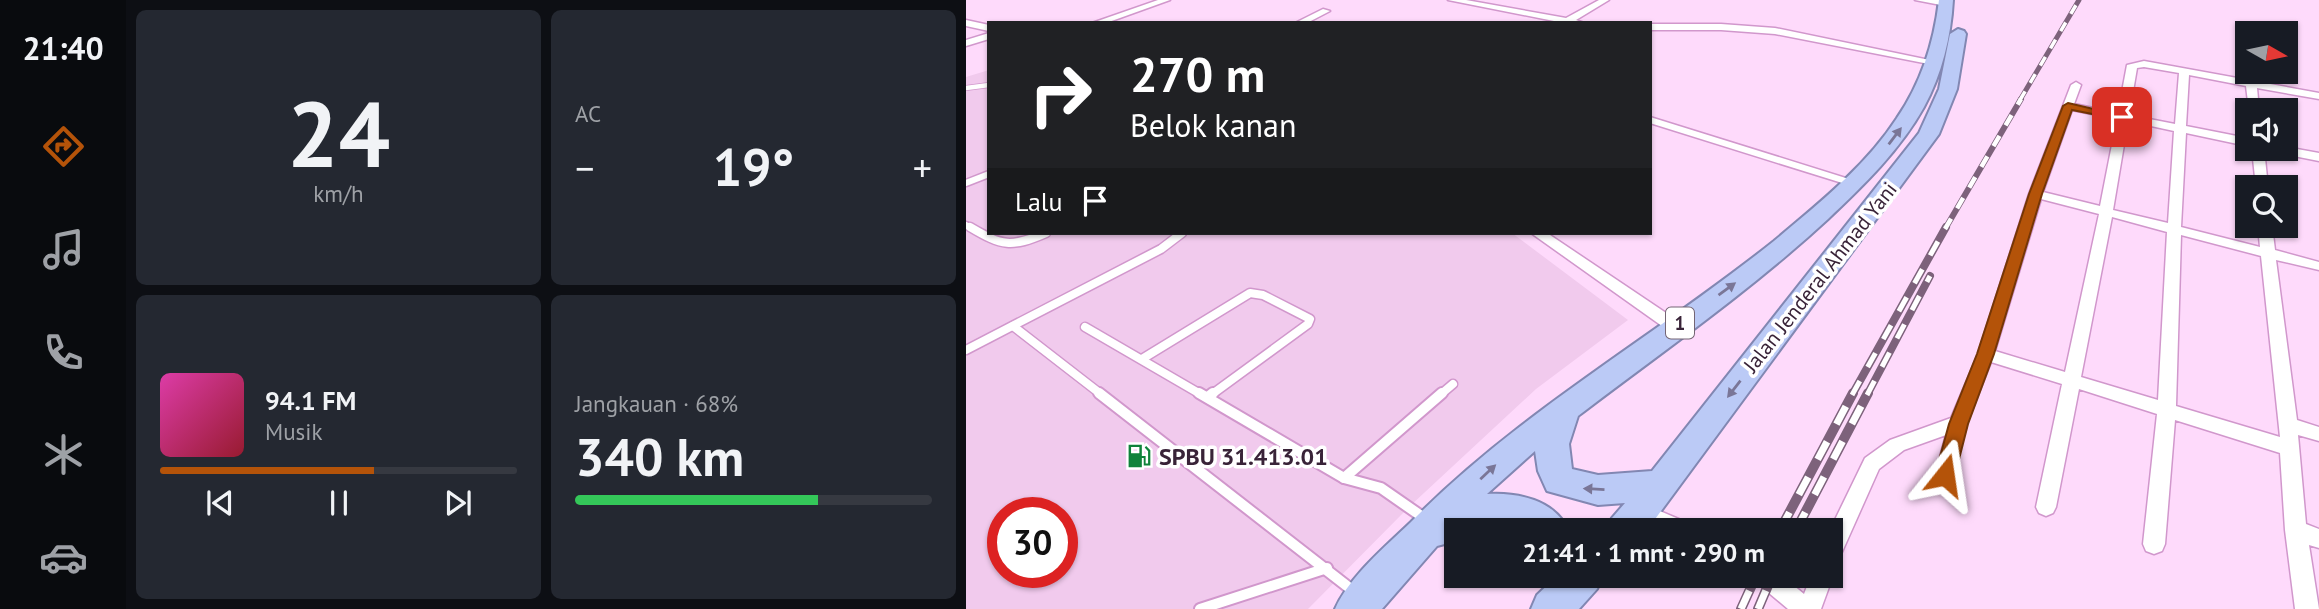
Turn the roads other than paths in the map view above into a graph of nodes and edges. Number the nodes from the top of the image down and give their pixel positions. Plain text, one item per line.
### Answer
1 (1166, 0) edge
2 (1452, 0) edge
3 (1605, 0) edge
4 (1943, 1) edge
5 (1326, 11) dead end
6 (1521, 14) junction
7 (1102, 21) edge
8 (1304, 21) edge
9 (1509, 21) edge
10 (1567, 21) joint
11 (966, 23) edge
12 (987, 27) edge
13 (1652, 27) edge
14 (987, 37) edge
15 (966, 43) edge
16 (1934, 62) junction
17 (2185, 71) junction
18 (2235, 80) edge
19 (2256, 84) edge
20 (987, 85) edge
21 (2076, 85) dead end
22 (966, 88) edge
23 (2319, 96) edge
24 (2068, 106) junction
25 (2122, 117) junction
26 (1652, 121) edge
27 (2182, 129) junction
28 (2235, 140) edge
29 (2298, 153) edge
30 (2319, 157) edge
31 (987, 175) edge
32 (966, 183) edge
33 (1852, 183) junction
34 (2036, 194) junction
35 (2106, 213) junction
36 (966, 225) edge
37 (2174, 230) junction
38 (1041, 235) edge
39 (1179, 235) edge
40 (1541, 235) edge
41 (2266, 238) edge
42 (2267, 253) junction
43 (2319, 266) edge
44 (1013, 326) junction
45 (1086, 327) dead end
46 (1675, 327) junction
47 (966, 350) edge
48 (1986, 354) junction
49 (1142, 359) junction
50 (2071, 379) junction
51 (1452, 384) dead end
52 (1208, 397) junction
53 (1567, 406) junction
54 (2168, 409) junction
55 (1958, 424) junction
56 (2288, 424) junction
57 (2319, 434) edge
58 (2290, 448) junction
59 (1945, 475) dead end
60 (1344, 478) junction
61 (2046, 507) dead end
62 (1643, 509) edge
63 (1459, 518) edge
64 (1537, 518) edge
65 (1659, 518) edge
66 (1432, 524) junction
67 (1843, 526) edge
68 (1444, 528) edge
69 (2296, 530) junction
70 (2319, 539) edge
71 (2154, 544) dead end
72 (1400, 558) junction
73 (1327, 568) junction
74 (1551, 588) edge
75 (1572, 588) edge
76 (1780, 588) edge
77 (1817, 588) edge
78 (1360, 605) edge
79 (1200, 609) edge
80 (1543, 609) edge
81 (1552, 609) edge
82 (1807, 609) edge
83 (2307, 609) edge

1 - 7 street
2 - 6 street
3 - 10 street
4 - 16 highway, Jalan Jenderal Ahmad Yani / 1
4 -> 62 highway, Jalan Jenderal Ahmad Yani / 1
5 - 8 street
6 - 9 street
6 - 10 street
11 - 12 street
13 - 16 street
14 - 15 street
33 -> 16 highway, Jalan Jenderal Ahmad Yani / 1
17 - 18 street
17 - 25 street
17 - 27 street
19 - 23 street
20 - 22 lane
21 - 24 street
24 - 25 street
24 - 34 street
25 - 27 street
25 - 35 street
26 - 33 lane
27 - 28 street
27 - 37 street
29 - 30 street
31 - 32 lane
46 -> 33 highway, Jalan Jenderal Ahmad Yani / 1
34 - 35 street
34 - 48 street
35 - 37 street
35 - 50 street
36 - 38 lane
37 - 42 street
37 - 54 street
39 - 44 lane
40 - 46 street
41 - 42 street
42 - 43 street
42 - 56 street
44 - 47 lane
44 - 73 lane
45 - 49 lane
46 - 53 highway, Jalan Jenderal Ahmad Yani / 1
48 - 50 street
48 - 55 street
49 - 52 lane
49 - 52 lane
50 - 54 street
50 - 61 street
51 - 60 lane
52 - 60 lane
62 -> 53 highway
66 -> 53 highway, Jalan Jenderal Ahmad Yani / 1
54 - 58 street
54 - 71 street
55 - 59 street
55 - 67 street
56 - 57 street
56 - 58 street
58 - 69 street
60 - 66 lane
62 - 65 street
63 - 64 highway
66 - 72 highway, Jalan Jenderal Ahmad Yani / 1
68 - 72 highway
69 - 70 street
69 - 83 street
72 - 78 highway, Jalan Jenderal Ahmad Yani / 1
73 - 78 lane
73 - 79 lane
74 - 80 highway
75 - 81 highway
76 - 82 street
77 - 82 street

